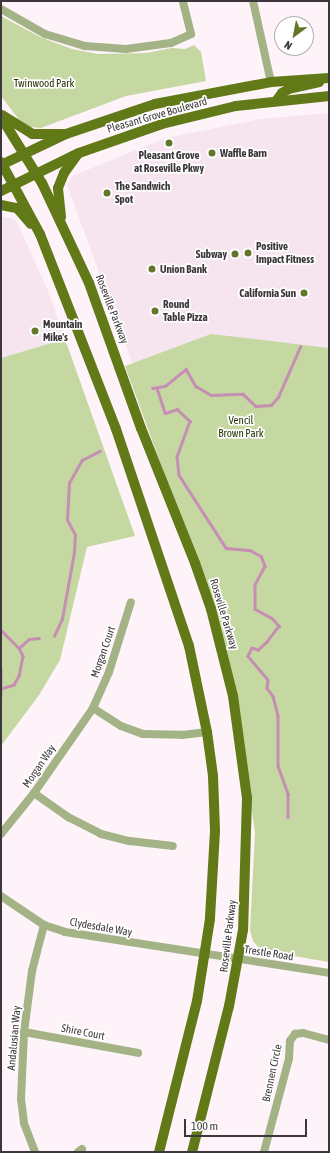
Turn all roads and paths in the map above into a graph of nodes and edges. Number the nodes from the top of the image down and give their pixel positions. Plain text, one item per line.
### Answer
1 (183, 1) edge
2 (253, 1) edge
3 (1, 9) edge
4 (329, 79) edge
5 (271, 82) junction
6 (329, 96) edge
7 (277, 100) junction
8 (1, 114) edge
9 (1, 117) edge
10 (66, 134) junction
11 (78, 153) junction
12 (25, 154) junction
13 (2, 164) edge
14 (36, 172) junction
15 (14, 184) junction
16 (1, 191) edge
17 (1, 205) edge
18 (62, 225) junction
19 (40, 234) junction
20 (131, 602) dead end
21 (93, 708) junction
22 (207, 732) junction
23 (34, 793) junction
24 (1, 834) edge
25 (173, 846) dead end
26 (1, 896) edge
27 (44, 925) junction
28 (206, 954) junction
29 (238, 960) junction
30 (329, 973) edge
31 (24, 1032) junction
32 (329, 1040) edge
33 (138, 1053) dead end
34 (35, 1152) edge
35 (159, 1152) edge
36 (192, 1152) edge
37 (264, 1152) edge

1 - 3 street
2 - 5 street
4 - 5 main road, Pleasant Grove Boulevard
4 - 7 main road
5 - 10 main road, Pleasant Grove Boulevard
6 - 7 main road, Pleasant Grove Boulevard
7 - 11 main road, Pleasant Grove Boulevard
8 - 10 main road
9 - 12 main road, Roseville Parkway
10 - 12 main road, Pleasant Grove Boulevard
11 - 14 main road, Pleasant Grove Boulevard
11 - 18 main road
12 - 13 main road, Pleasant Grove Boulevard
12 - 14 main road, Roseville Parkway
13 - 15 main road, Roseville Parkway
14 - 15 main road, Pleasant Grove Boulevard
14 - 18 main road, Roseville Parkway
15 - 16 main road, Pleasant Grove Boulevard
15 - 19 main road, Roseville Parkway
17 - 19 main road
18 - 29 main road, Roseville Parkway
19 - 22 main road, Roseville Parkway
20 - 21 street, Morgan Court
21 - 22 street
21 - 23 street, Morgan Way
22 - 28 main road, Roseville Parkway
23 - 24 street, Morgan Way
23 - 25 street
26 - 27 street, Clydesdale Way
27 - 28 street, Clydesdale Way
27 - 31 street, Andalusian Way
28 - 29 street, Trestle Road
28 - 35 main road, Roseville Parkway
29 - 30 street, Trestle Road
29 - 36 main road, Roseville Parkway
31 - 33 street, Shire Court
31 - 34 street, Andalusian Way
32 - 37 street, Brennen Circle

